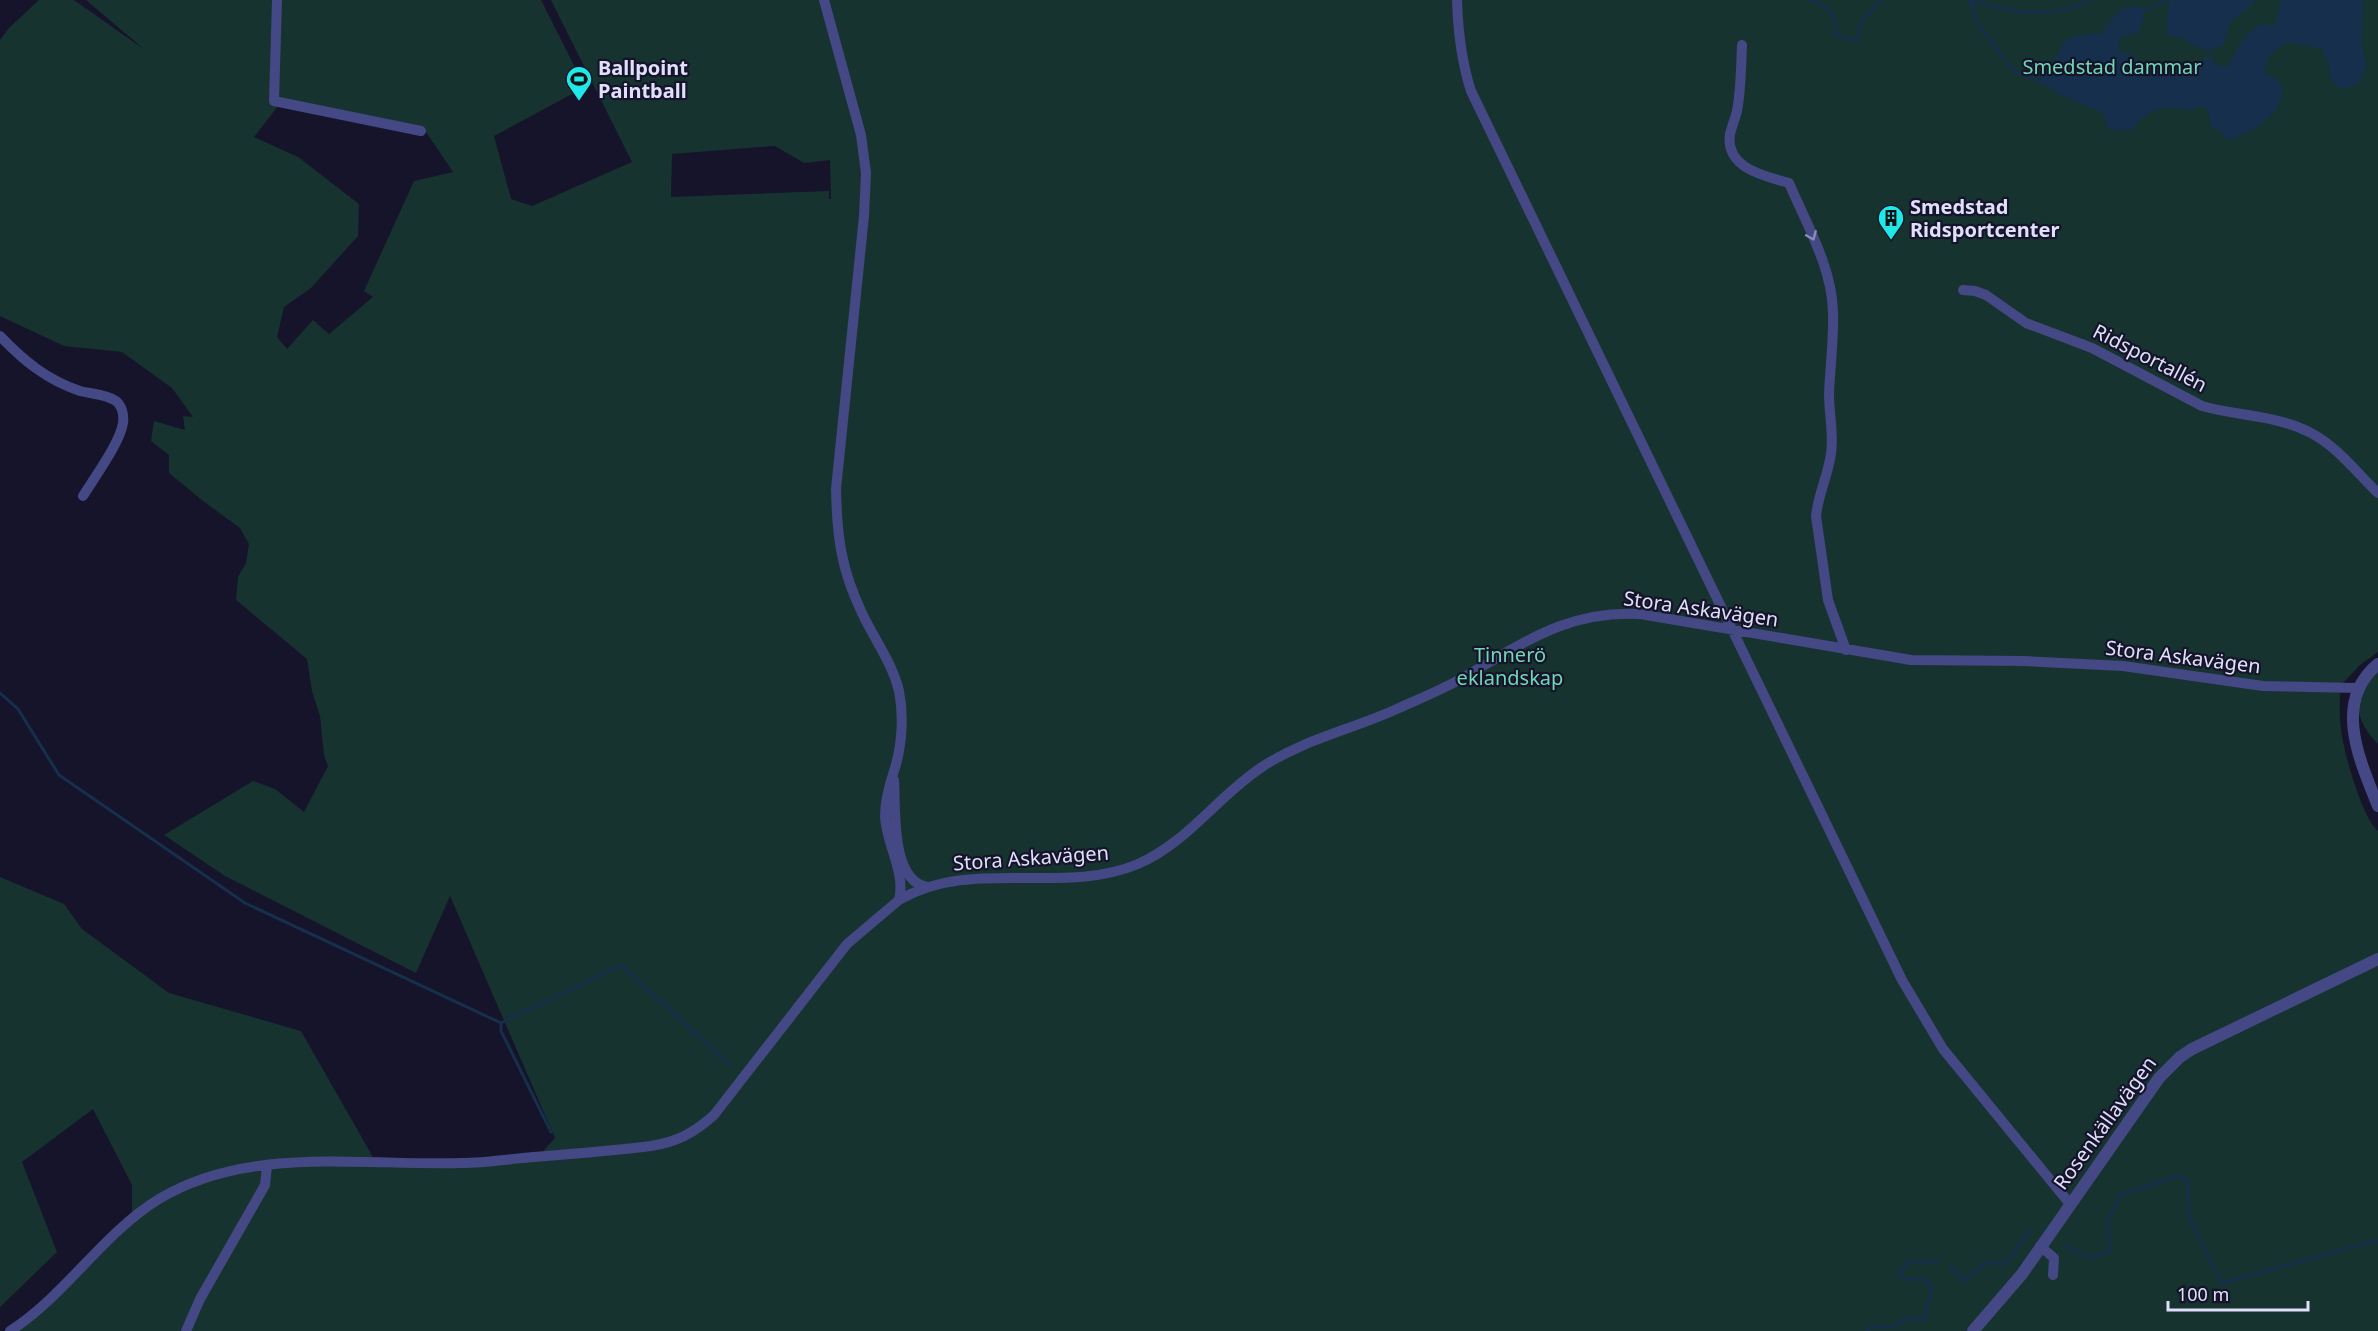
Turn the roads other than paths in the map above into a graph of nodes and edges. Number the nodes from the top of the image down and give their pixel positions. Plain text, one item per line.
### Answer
1 (277, 0) edge
2 (824, 0) edge
3 (1456, 0) edge
4 (1742, 45) dead end
5 (421, 131) dead end
6 (1963, 290) dead end
7 (0, 336) edge
8 (2378, 493) edge
9 (83, 496) dead end
10 (1731, 630) junction
11 (1846, 650) junction
12 (2378, 664) edge
13 (2358, 688) junction
14 (894, 772) junction
15 (2378, 806) edge
16 (927, 886) junction
17 (899, 900) junction
18 (2378, 959) edge
19 (267, 1166) junction
20 (2070, 1204) junction
21 (2040, 1246) junction
22 (2053, 1275) dead end
23 (10, 1331) edge
24 (186, 1331) edge
25 (1973, 1331) edge

1 - 5 street
2 - 14 street
3 - 10 street
4 -> 11 street
6 - 8 street, Ridsportallén
7 - 9 street
10 - 11 street, Stora Askavägen
10 - 16 street, Stora Askavägen
10 - 20 street
11 - 13 street, Stora Askavägen
12 - 13 street
13 - 15 street
14 - 16 street
14 - 17 street
16 - 17 street, Stora Askavägen
17 - 19 street, Stora Askavägen
18 - 20 street, Rosenkällavägen
19 - 23 street, Stora Askavägen
19 - 24 street
20 - 21 street, Rosenkällavägen
21 - 22 street
21 - 25 street, Rosenkällavägen

